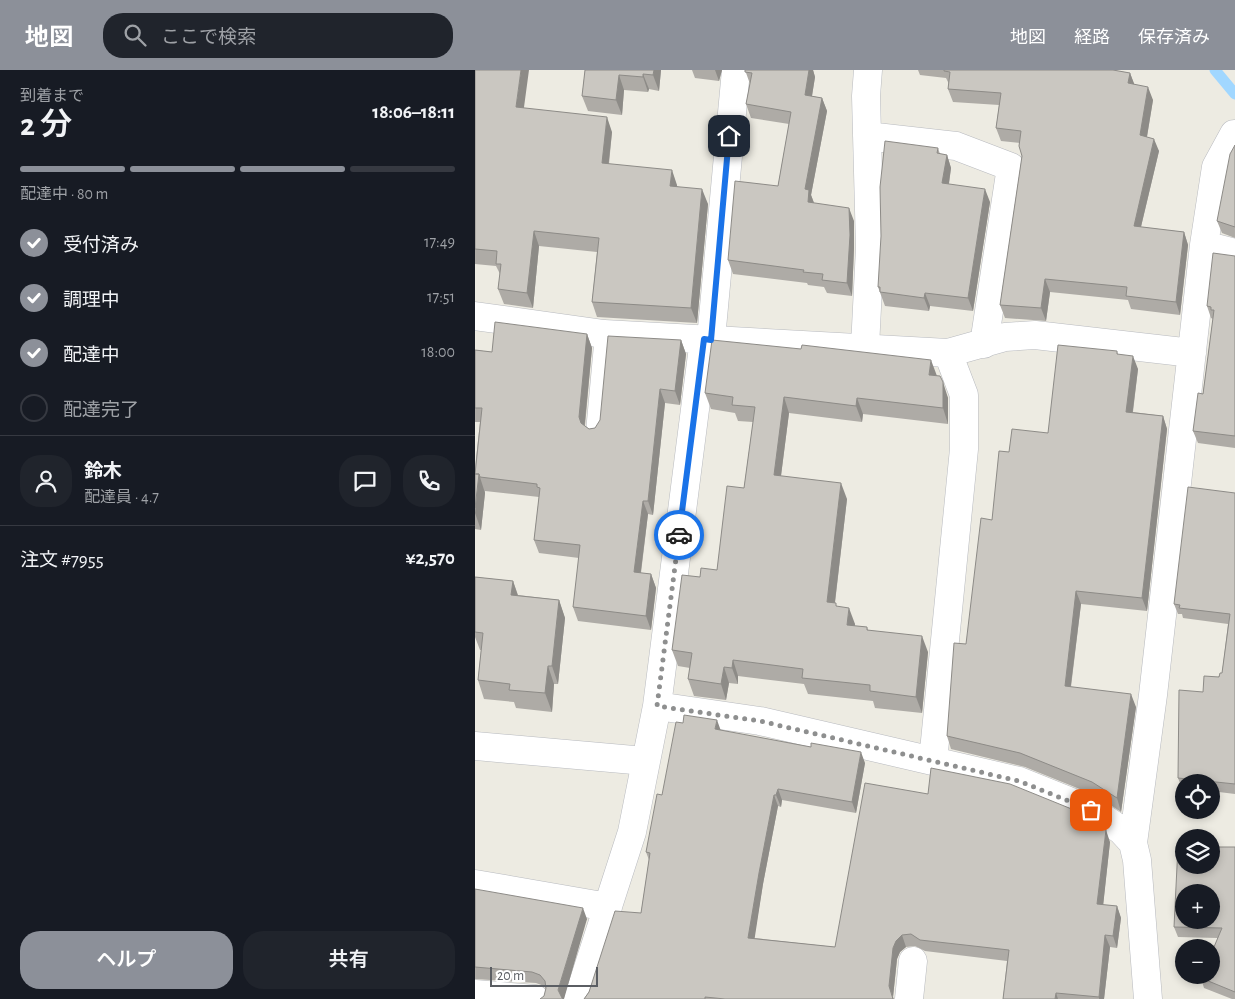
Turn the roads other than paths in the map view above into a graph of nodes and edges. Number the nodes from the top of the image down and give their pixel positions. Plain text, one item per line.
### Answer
1 (735, 70) edge
2 (868, 70) edge
3 (1233, 134) dead end
4 (867, 136) junction
5 (1204, 245) junction
6 (1235, 252) edge
7 (475, 316) edge
8 (604, 334) junction
9 (708, 339) junction
10 (984, 344) junction
11 (865, 347) junction
12 (948, 353) junction
13 (1192, 353) junction
14 (595, 432) edge
15 (657, 706) junction
16 (475, 746) edge
17 (645, 761) junction
18 (933, 761) junction
19 (1133, 843) junction
20 (475, 884) edge
21 (607, 907) junction
22 (913, 961) dead end
23 (475, 994) edge
24 (535, 999) edge
25 (579, 999) edge
26 (909, 999) edge
27 (1148, 999) edge

1 - 9 street
2 - 4 street
3 - 5 street
4 - 10 street
4 - 11 street
5 - 6 street
5 - 13 street
7 - 8 street
8 - 9 street
8 - 14 lane
9 - 11 street
9 - 15 street
10 - 12 street
10 - 13 street
11 - 12 street
12 - 18 street
13 - 19 street
15 - 17 street
15 - 18 street
16 - 17 street
17 - 21 street
18 - 19 street
19 - 27 street
20 - 21 street
21 - 25 street
22 - 26 street
23 - 24 street

